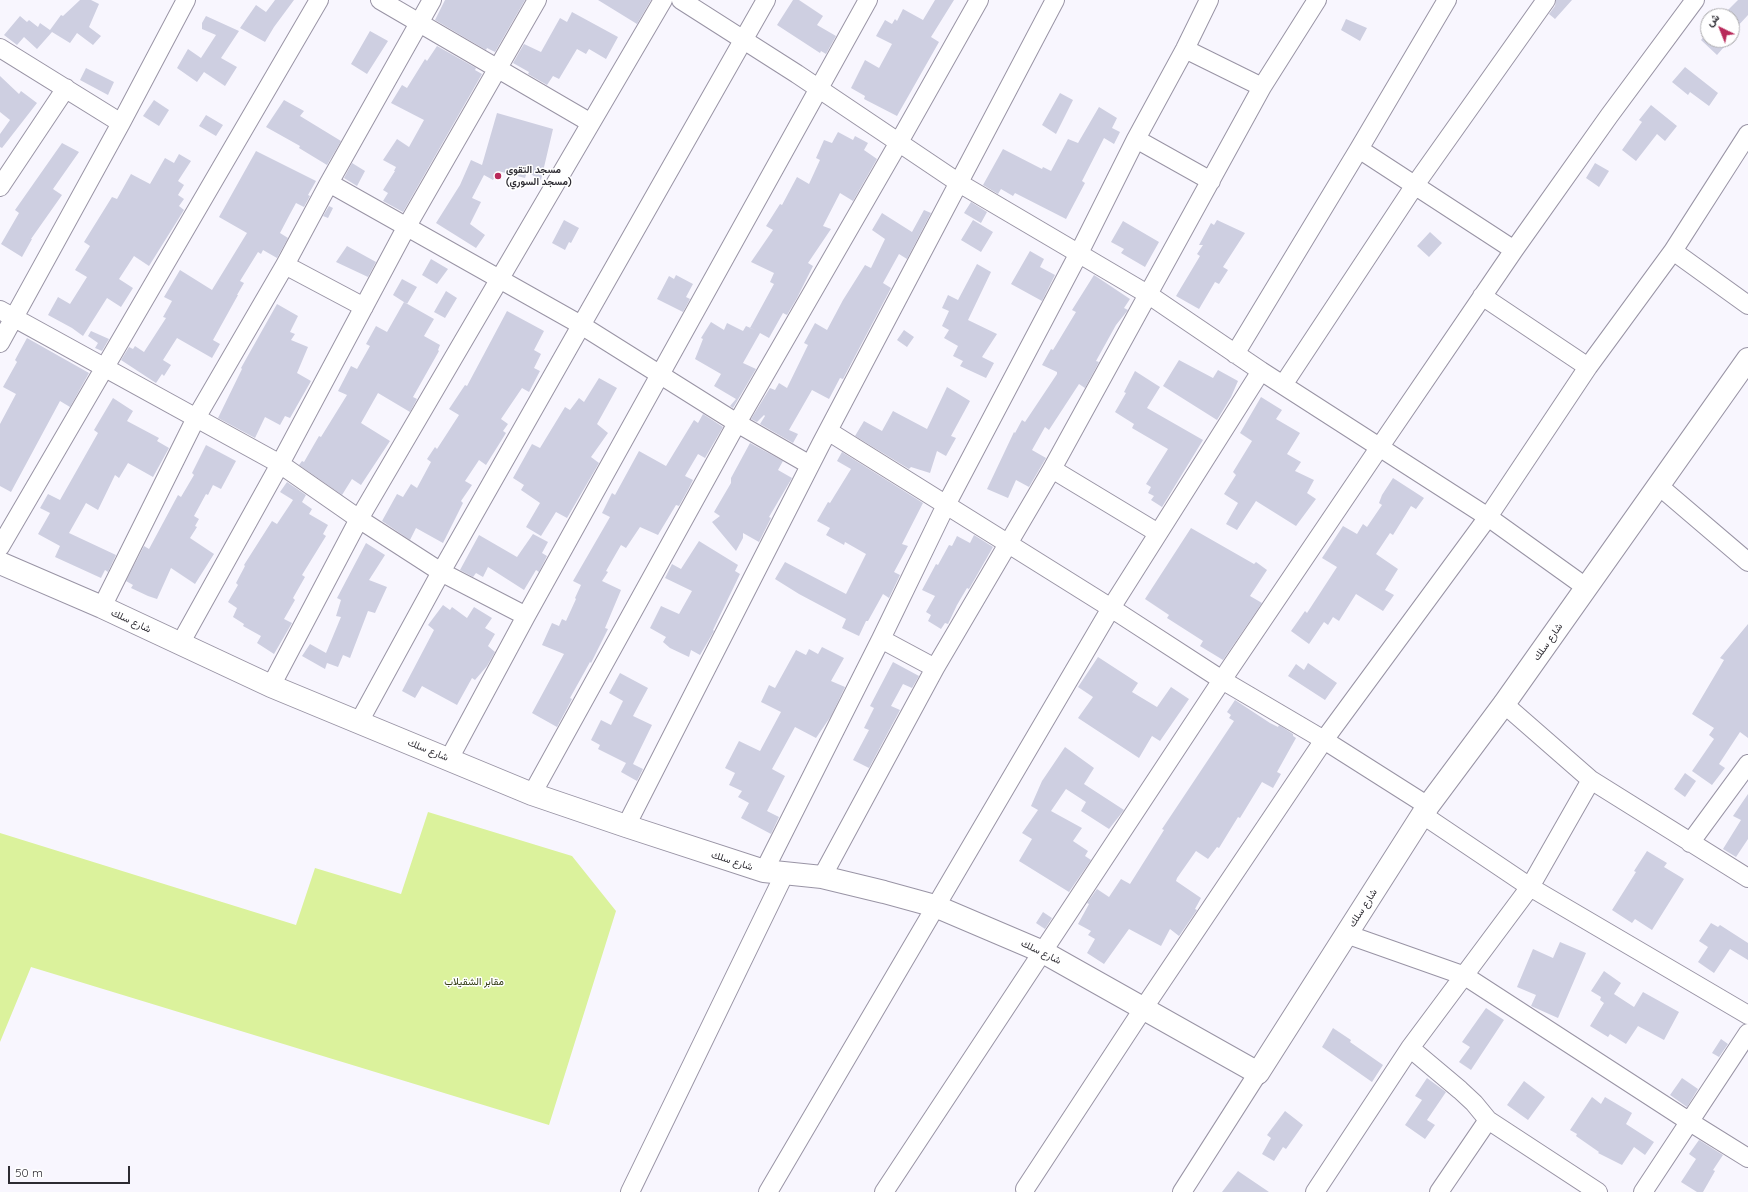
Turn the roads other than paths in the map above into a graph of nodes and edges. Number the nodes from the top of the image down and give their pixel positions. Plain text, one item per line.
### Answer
1 (186, 0) edge
2 (319, 0) edge
3 (380, 0) edge
4 (432, 0) edge
5 (538, 0) edge
6 (663, 0) edge
7 (681, 0) edge
8 (766, 0) edge
9 (868, 0) edge
10 (979, 0) edge
11 (1055, 0) edge
12 (1209, 0) edge
13 (1317, 0) edge
14 (1447, 0) edge
15 (1546, 0) edge
16 (1695, 0) edge
17 (419, 22) junction
18 (743, 38) junction
19 (0, 48) edge
20 (1185, 49) junction
21 (498, 69) junction
22 (1262, 87) junction
23 (66, 88) junction
24 (819, 89) junction
25 (121, 123) junction
26 (592, 124) junction
27 (1136, 140) junction
28 (899, 142) junction
29 (1745, 144) edge
30 (1359, 149) junction
31 (1211, 181) junction
32 (328, 183) junction
33 (959, 183) junction
34 (1415, 185) junction
35 (0, 187) edge
36 (407, 226) junction
37 (1514, 250) junction
38 (1673, 251) junction
39 (1079, 253) junction
40 (285, 265) junction
41 (499, 280) junction
42 (1149, 295) junction
43 (1482, 296) junction
44 (1748, 305) edge
45 (364, 307) junction
46 (7, 314) edge
47 (582, 325) junction
48 (0, 343) edge
49 (1235, 354) junction
50 (1748, 359) edge
51 (1588, 367) junction
52 (104, 368) junction
53 (1261, 372) junction
54 (661, 374) junction
55 (1283, 385) junction
56 (196, 418) junction
57 (737, 422) junction
58 (828, 431) junction
59 (1379, 448) junction
60 (280, 464) junction
61 (810, 465) junction
62 (1052, 469) junction
63 (1659, 486) junction
64 (946, 505) junction
65 (1488, 517) junction
66 (359, 519) junction
67 (1158, 533) junction
68 (1006, 544) junction
69 (0, 547) edge
70 (1748, 562) edge
71 (0, 564) edge
72 (441, 572) junction
73 (1586, 588) junction
74 (102, 607) junction
75 (1111, 608) junction
76 (526, 616) junction
77 (881, 639) junction
78 (180, 644) junction
79 (935, 668) junction
80 (1222, 680) junction
81 (271, 686) junction
82 (1504, 704) junction
83 (359, 722) junction
84 (1324, 740) junction
85 (448, 759) junction
86 (1748, 764) edge
87 (1591, 780) junction
88 (532, 794) junction
89 (1426, 810) junction
90 (626, 826) junction
91 (1690, 843) junction
92 (775, 872) junction
93 (822, 877) junction
94 (1748, 878) edge
95 (1530, 887) junction
96 (935, 906) junction
97 (1346, 934) junction
98 (1043, 952) junction
99 (1465, 976) junction
100 (1143, 1009) junction
101 (1748, 1016) edge
102 (1748, 1033) edge
103 (1410, 1048) junction
104 (1258, 1073) junction
105 (1488, 1120) junction
106 (1690, 1122) junction
107 (1748, 1158) edge
108 (1025, 1189) dead end
109 (630, 1192) edge
110 (768, 1192) edge
111 (884, 1192) edge
112 (1182, 1192) edge
113 (1315, 1192) edge
114 (1439, 1192) edge
115 (1598, 1192) edge
116 (1643, 1192) edge

1 - 25 street
2 - 52 street
3 - 17 street
4 - 17 street
5 - 21 street
6 - 26 street
7 - 18 street
8 - 18 street
9 - 24 street
10 - 28 street
11 - 33 street
12 - 20 street
13 - 22 street
14 - 30 street
15 - 34 street
16 - 37 street
17 - 21 street
17 - 32 street
18 - 24 street
18 - 47 street
19 - 23 street
20 - 22 street
20 - 27 street
21 - 26 street
21 - 36 street
22 - 31 street
23 - 25 street
23 - 35 street
24 - 28 street
24 - 54 street
25 - 46 street
26 - 41 street
27 - 31 street
27 - 39 street
28 - 33 street
28 - 57 street
29 - 38 street
30 - 34 street
30 - 49 street
31 - 42 street
32 - 36 street
32 - 40 street
33 - 39 street
33 - 58 street
34 - 37 street
34 - 55 street
36 - 41 street
36 - 45 street
37 - 43 street
38 - 44 street
38 - 51 street
39 - 42 street
39 - 64 street
40 - 45 street
40 - 56 street
41 - 47 street
41 - 66 street
42 - 49 street
42 - 62 street
43 - 51 street
43 - 59 street
45 - 60 street
46 - 48 street
46 - 52 street
47 - 54 street
47 - 72 street
49 - 53 street
50 - 63 street, شارع سلك
51 - 65 street
52 - 56 street
52 - 69 street
53 - 55 street
53 - 67 street
54 - 57 street
54 - 76 street
55 - 59 street
56 - 60 street
56 - 74 street
57 - 61 street
57 - 88 street
58 - 61 street
58 - 64 street
59 - 65 street
59 - 80 street
60 - 66 street
60 - 78 street
61 - 90 street
62 - 67 street
62 - 68 street
63 - 70 street
63 - 73 street, شارع سلك
64 - 68 street
64 - 77 street
65 - 73 street
65 - 84 street
66 - 72 street
66 - 81 street
67 - 75 street
68 - 75 street
68 - 79 street
71 - 74 street, شارع سلك
72 - 76 street
72 - 83 street
73 - 82 street, شارع سلك
74 - 78 street, شارع سلك
75 - 80 street
75 - 96 street
76 - 85 street
77 - 79 street
77 - 92 street
78 - 81 street, شارع سلك
79 - 93 street
80 - 84 street
80 - 98 street
81 - 83 street, شارع سلك
82 - 87 street
82 - 89 street, شارع سلك
83 - 85 street, شارع سلك
84 - 89 street
84 - 100 street
85 - 88 street, شارع سلك
86 - 91 street
87 - 91 street
87 - 95 street
88 - 90 street, شارع سلك
89 - 95 street
89 - 97 street, شارع سلك
90 - 92 street, شارع سلك
91 - 94 street
92 - 93 street, شارع سلك
92 - 109 street
93 - 96 street, شارع سلك
95 - 99 street
95 - 101 street
96 - 98 street, شارع سلك
96 - 110 street
97 - 99 street
97 - 104 street, شارع سلك
98 - 100 street, شارع سلك
98 - 111 street
99 - 103 street
99 - 106 street
100 - 104 street, شارع سلك
100 - 108 street
102 - 106 street
103 - 105 street
103 - 113 street
104 - 112 street
105 - 114 street
105 - 115 street
106 - 107 street
106 - 116 street

